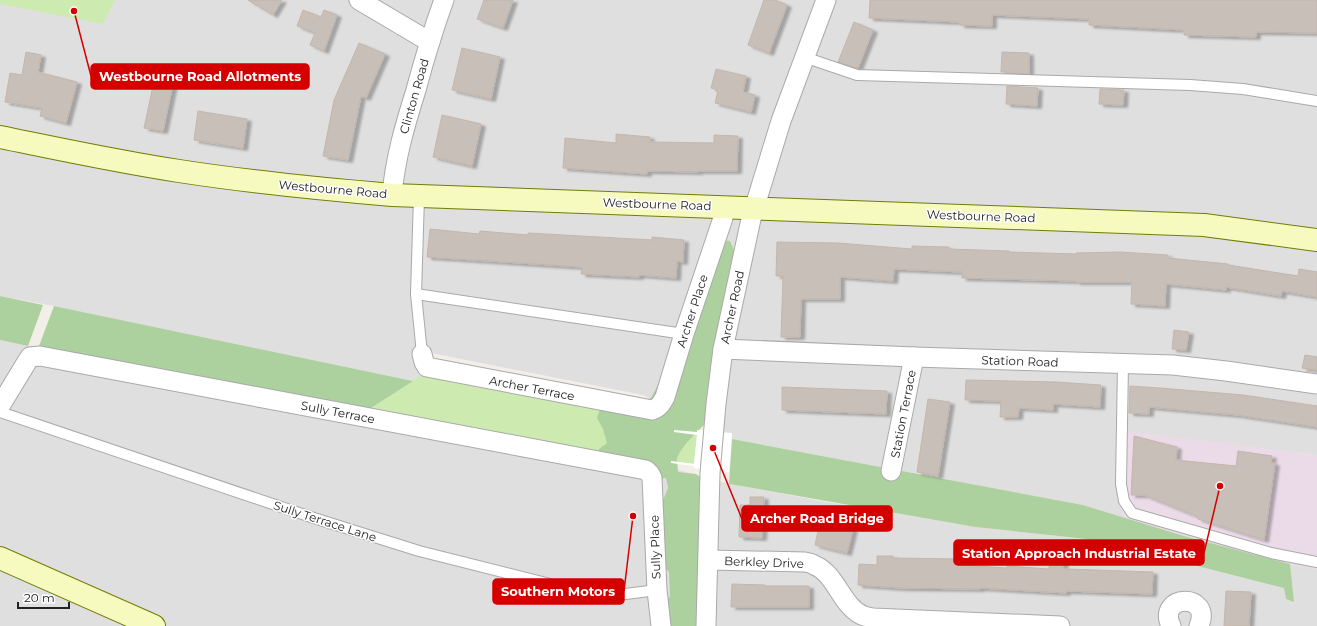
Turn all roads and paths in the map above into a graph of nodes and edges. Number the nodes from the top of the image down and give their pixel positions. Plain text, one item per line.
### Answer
1 (359, 0) edge
2 (444, 0) edge
3 (826, 0) edge
4 (430, 42) junction
5 (804, 57) junction
6 (1317, 101) edge
7 (0, 137) edge
8 (392, 195) junction
9 (419, 196) junction
10 (724, 207) junction
11 (754, 208) junction
12 (1317, 240) edge
13 (416, 294) junction
14 (684, 334) junction
15 (723, 349) junction
16 (422, 354) joint
17 (914, 357) junction
18 (1123, 364) junction
19 (1317, 384) edge
20 (0, 406) edge
21 (652, 410) joint
22 (0, 412) edge
23 (646, 470) joint
24 (891, 471) dead end
25 (0, 558) edge
26 (708, 560) junction
27 (1317, 562) edge
28 (657, 590) junction
29 (154, 626) edge
30 (661, 626) edge
31 (706, 626) edge
32 (1060, 626) edge
33 (1169, 626) edge
34 (1199, 626) edge

1 - 4 street
2 - 4 street, Clinton Road
3 - 5 street, Archer Road
4 - 8 street, Clinton Road
5 - 6 lane
5 - 11 street, Archer Road
7 - 8 street, Westbourne Road
8 - 9 street, Westbourne Road
9 - 10 street, Westbourne Road
9 - 13 lane
10 - 11 street, Westbourne Road
10 - 14 street, Archer Place
11 - 12 street, Westbourne Road
11 - 15 street, Archer Road
13 - 14 lane
13 - 16 lane
14 - 21 street, Archer Place
15 - 17 street, Station Road
15 - 26 street, Archer Road
16 - 21 street, Archer Terrace
17 - 18 street, Station Road
17 - 24 street, Station Terrace
18 - 19 street, Station Road
18 - 27 lane
20 - 23 street, Sully Terrace
22 - 28 lane, Sully Terrace Lane
23 - 28 street, Sully Place
25 - 29 street
26 - 31 street, Archer Road
26 - 32 street, Berkley Drive
28 - 30 street, Sully Place
33 - 34 street

